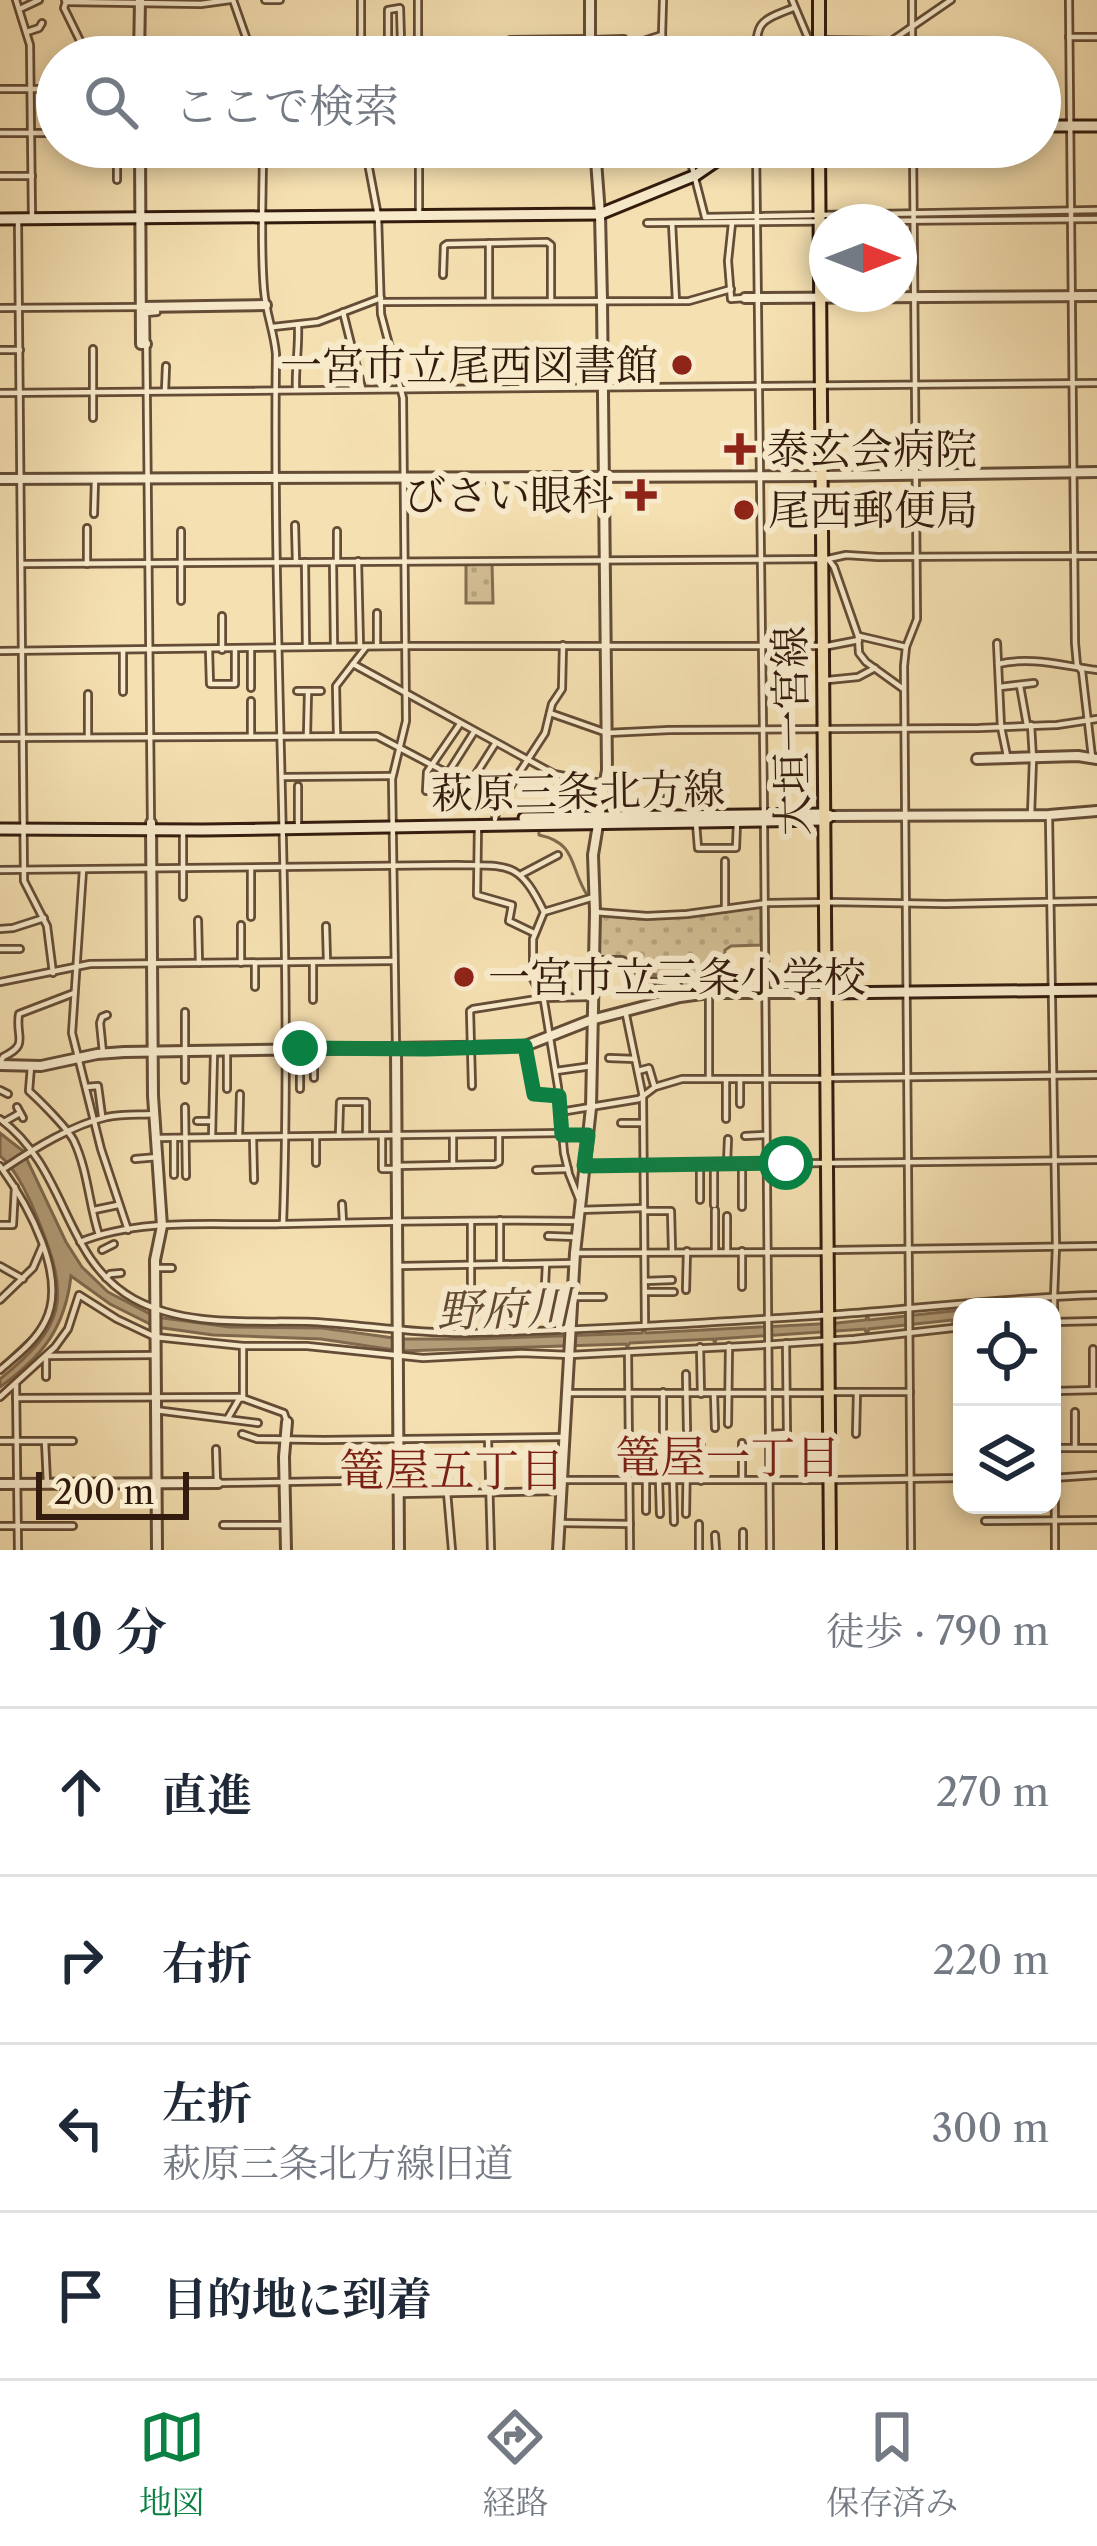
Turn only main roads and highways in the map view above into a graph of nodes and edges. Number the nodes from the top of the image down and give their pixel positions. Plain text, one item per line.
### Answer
1 (821, 0) edge
2 (817, 36) edge
3 (1061, 126) edge
4 (1097, 126) edge
5 (706, 168) edge
6 (821, 168) edge
7 (822, 204) edge
8 (0, 219) edge
9 (823, 312) edge
10 (826, 645) junction
11 (827, 730) junction
12 (764, 817) junction
13 (826, 817) junction
14 (696, 818) junction
15 (599, 820) junction
16 (392, 824) junction
17 (284, 825) junction
18 (151, 826) junction
19 (0, 827) edge
20 (1097, 990) edge
21 (829, 993) junction
22 (832, 1550) edge

1 - 2 main road
3 - 4 main road
5 - 8 main road
6 - 7 main road, 大垣一宮線
9 - 10 main road, 大垣一宮線
10 - 11 main road, 大垣一宮線
10 - 11 main road, 大垣一宮線
11 - 13 main road, 大垣一宮線
12 - 13 main road, 萩原三条北方線
12 - 14 main road, 萩原三条北方線
12 - 14 main road, 萩原三条北方線
13 - 21 main road, 大垣一宮線
14 - 15 main road, 萩原三条北方線
14 - 15 main road, 萩原三条北方線
15 - 16 main road, 萩原三条北方線
15 - 16 main road, 萩原三条北方線
16 - 17 main road, 萩原三条北方線
16 - 17 main road, 萩原三条北方線
17 - 18 main road, 萩原三条北方線
17 - 18 main road, 萩原三条北方線
18 - 19 main road, 萩原三条北方線
20 - 21 main road
21 - 22 main road, 大垣一宮線

